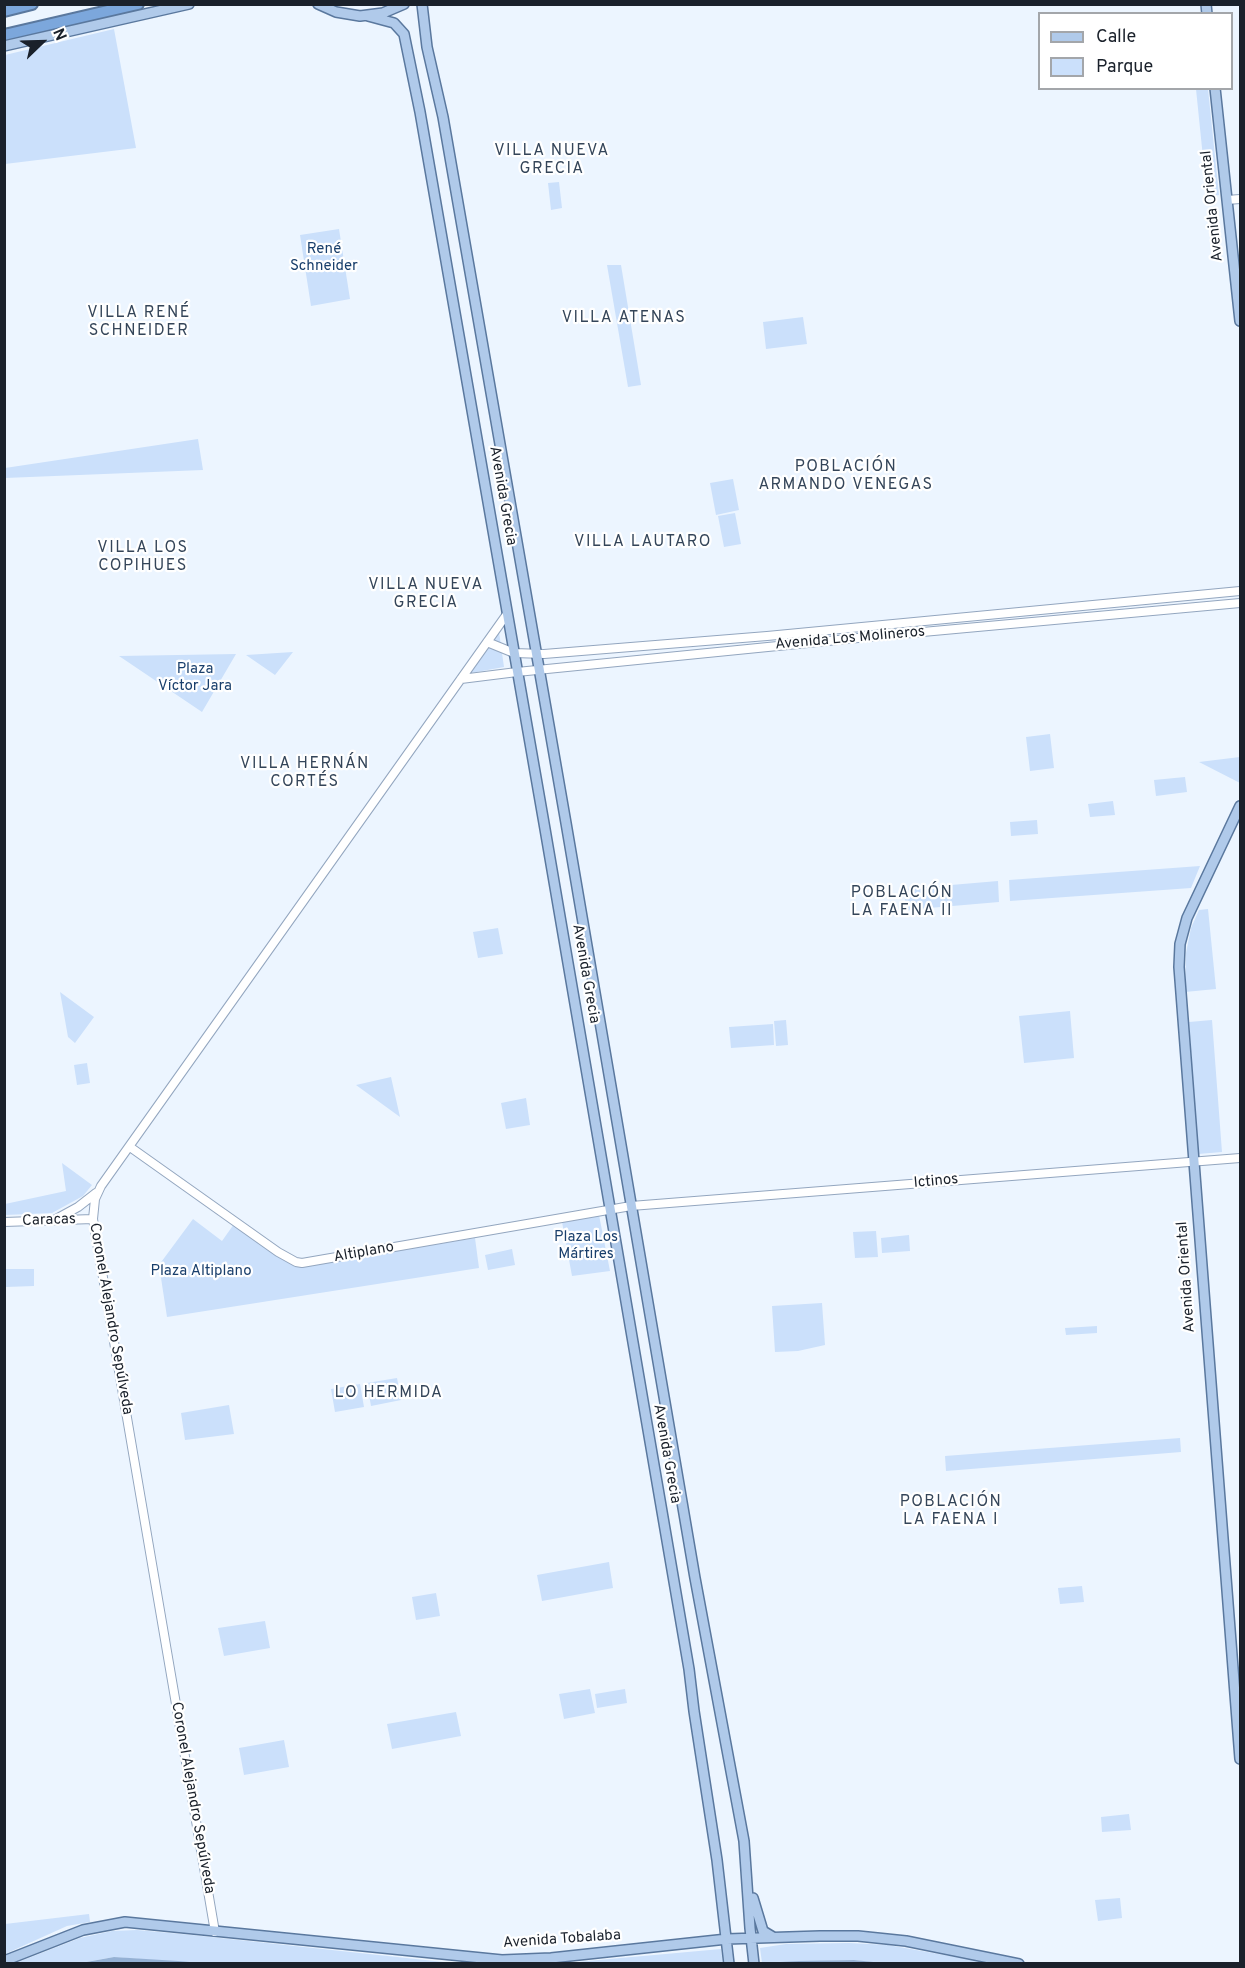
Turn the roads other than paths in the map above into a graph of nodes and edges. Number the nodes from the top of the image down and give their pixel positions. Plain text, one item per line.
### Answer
1 (33, 4) edge
2 (138, 4) edge
3 (189, 4) edge
4 (318, 4) edge
5 (404, 4) edge
6 (422, 4) edge
7 (4, 11) edge
8 (368, 16) junction
9 (4, 35) edge
10 (4, 46) edge
11 (1215, 90) edge
12 (1240, 199) edge
13 (1227, 200) junction
14 (1240, 321) edge
15 (1240, 591) edge
16 (1240, 603) edge
17 (507, 614) junction
18 (487, 642) junction
19 (514, 653) junction
20 (536, 654) junction
21 (539, 670) junction
22 (517, 672) junction
23 (461, 679) junction
24 (1240, 806) edge
25 (130, 1147) junction
26 (1240, 1158) edge
27 (1193, 1162) junction
28 (98, 1192) junction
29 (631, 1206) junction
30 (610, 1210) junction
31 (93, 1219) junction
32 (51, 1221) junction
33 (4, 1222) edge
34 (1240, 1759) edge
35 (746, 1858) junction
36 (215, 1932) junction
37 (772, 1937) junction
38 (751, 1938) junction
39 (727, 1939) junction
40 (4, 1961) edge
41 (754, 1962) edge
42 (729, 1963) edge
43 (1019, 1964) edge

1 - 7 highway
2 - 9 highway
3 - 10 main road
4 - 8 main road
5 - 8 main road
6 - 20 main road, Avenida Grecia
8 - 17 main road, Avenida Grecia
11 - 13 main road, Avenida Oriental
12 - 13 street
13 - 14 main road, Avenida Oriental
15 - 20 street, Avenida Los Molineros
16 - 21 street, Avenida Los Molineros
17 - 18 street, Coronel Alejandro Sepúlveda
17 - 19 main road, Avenida Grecia
18 - 19 street, Avenida Los Molineros
18 - 23 street, Coronel Alejandro Sepúlveda
19 - 20 street, Avenida Los Molineros
19 - 22 main road, Avenida Grecia
20 - 21 main road, Avenida Grecia
21 - 22 street, Avenida Los Molineros
21 - 29 main road, Avenida Grecia
22 - 23 street, Avenida Los Molineros
22 - 30 main road, Avenida Grecia
23 - 25 street, Coronel Alejandro Sepúlveda
24 - 27 main road, Avenida Oriental
25 - 28 street, Coronel Alejandro Sepúlveda
25 - 30 street, Altiplano
26 - 27 street, Ictinos
27 - 29 street, Ictinos
27 - 34 main road, Avenida Oriental
28 - 31 street, Coronel Alejandro Sepúlveda
28 - 32 street
29 - 30 street, Altiplano
29 - 35 main road, Avenida Grecia
30 - 39 main road, Avenida Grecia
31 - 32 street, Caracas
31 - 36 street, Coronel Alejandro Sepúlveda
32 - 33 street, Caracas
35 - 37 main road
35 - 38 main road, Avenida Grecia
36 - 39 main road, Avenida Tobalaba
36 - 40 main road, Avenida Tobalaba
37 - 38 main road, Avenida Tobalaba
37 - 43 main road, Avenida Tobalaba
38 - 39 main road, Avenida Tobalaba
38 - 41 main road, Avenida Grecia
39 - 42 main road, Avenida Grecia

